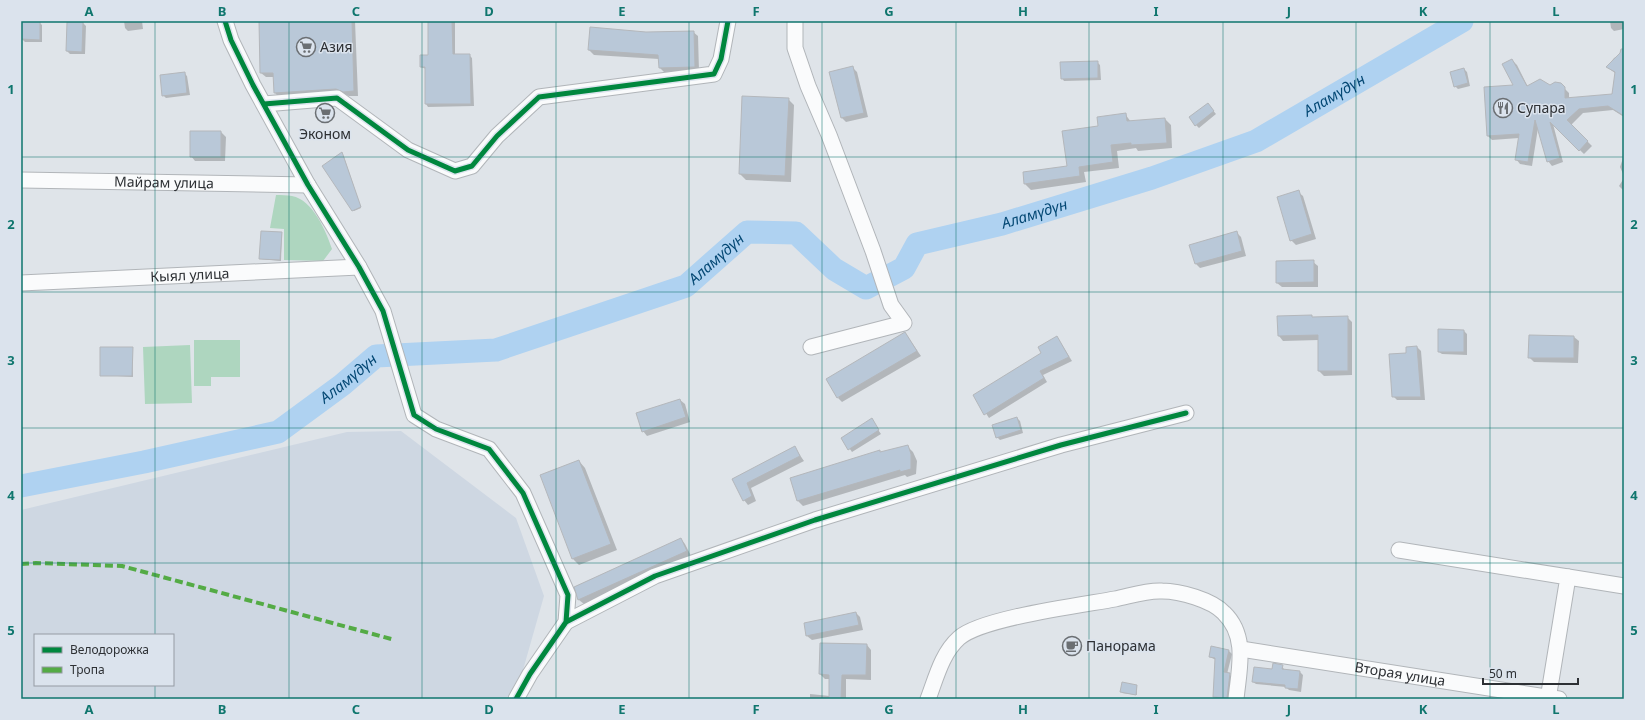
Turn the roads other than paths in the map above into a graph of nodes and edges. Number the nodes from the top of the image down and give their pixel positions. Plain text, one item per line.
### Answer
1 (225, 21) edge
2 (728, 21) edge
3 (795, 21) edge
4 (264, 104) junction
5 (21, 180) edge
6 (308, 185) junction
7 (359, 267) junction
8 (21, 283) edge
9 (811, 347) dead end
10 (1186, 413) dead end
11 (1400, 550) dead end
12 (1568, 577) junction
13 (1624, 586) edge
14 (566, 622) junction
15 (1241, 649) junction
16 (1552, 698) edge
17 (516, 699) edge
18 (928, 699) edge
19 (1236, 699) edge

1 - 4 street
2 - 4 street
3 - 9 street
4 - 6 street
5 - 6 street, Майрам улица
6 - 7 street
7 - 8 street, Кыял улица
7 - 14 street
10 - 14 street
11 - 12 street
12 - 13 street
12 - 16 street
14 - 17 street
15 - 16 street, Вторая улица
15 - 18 street
15 - 19 street

